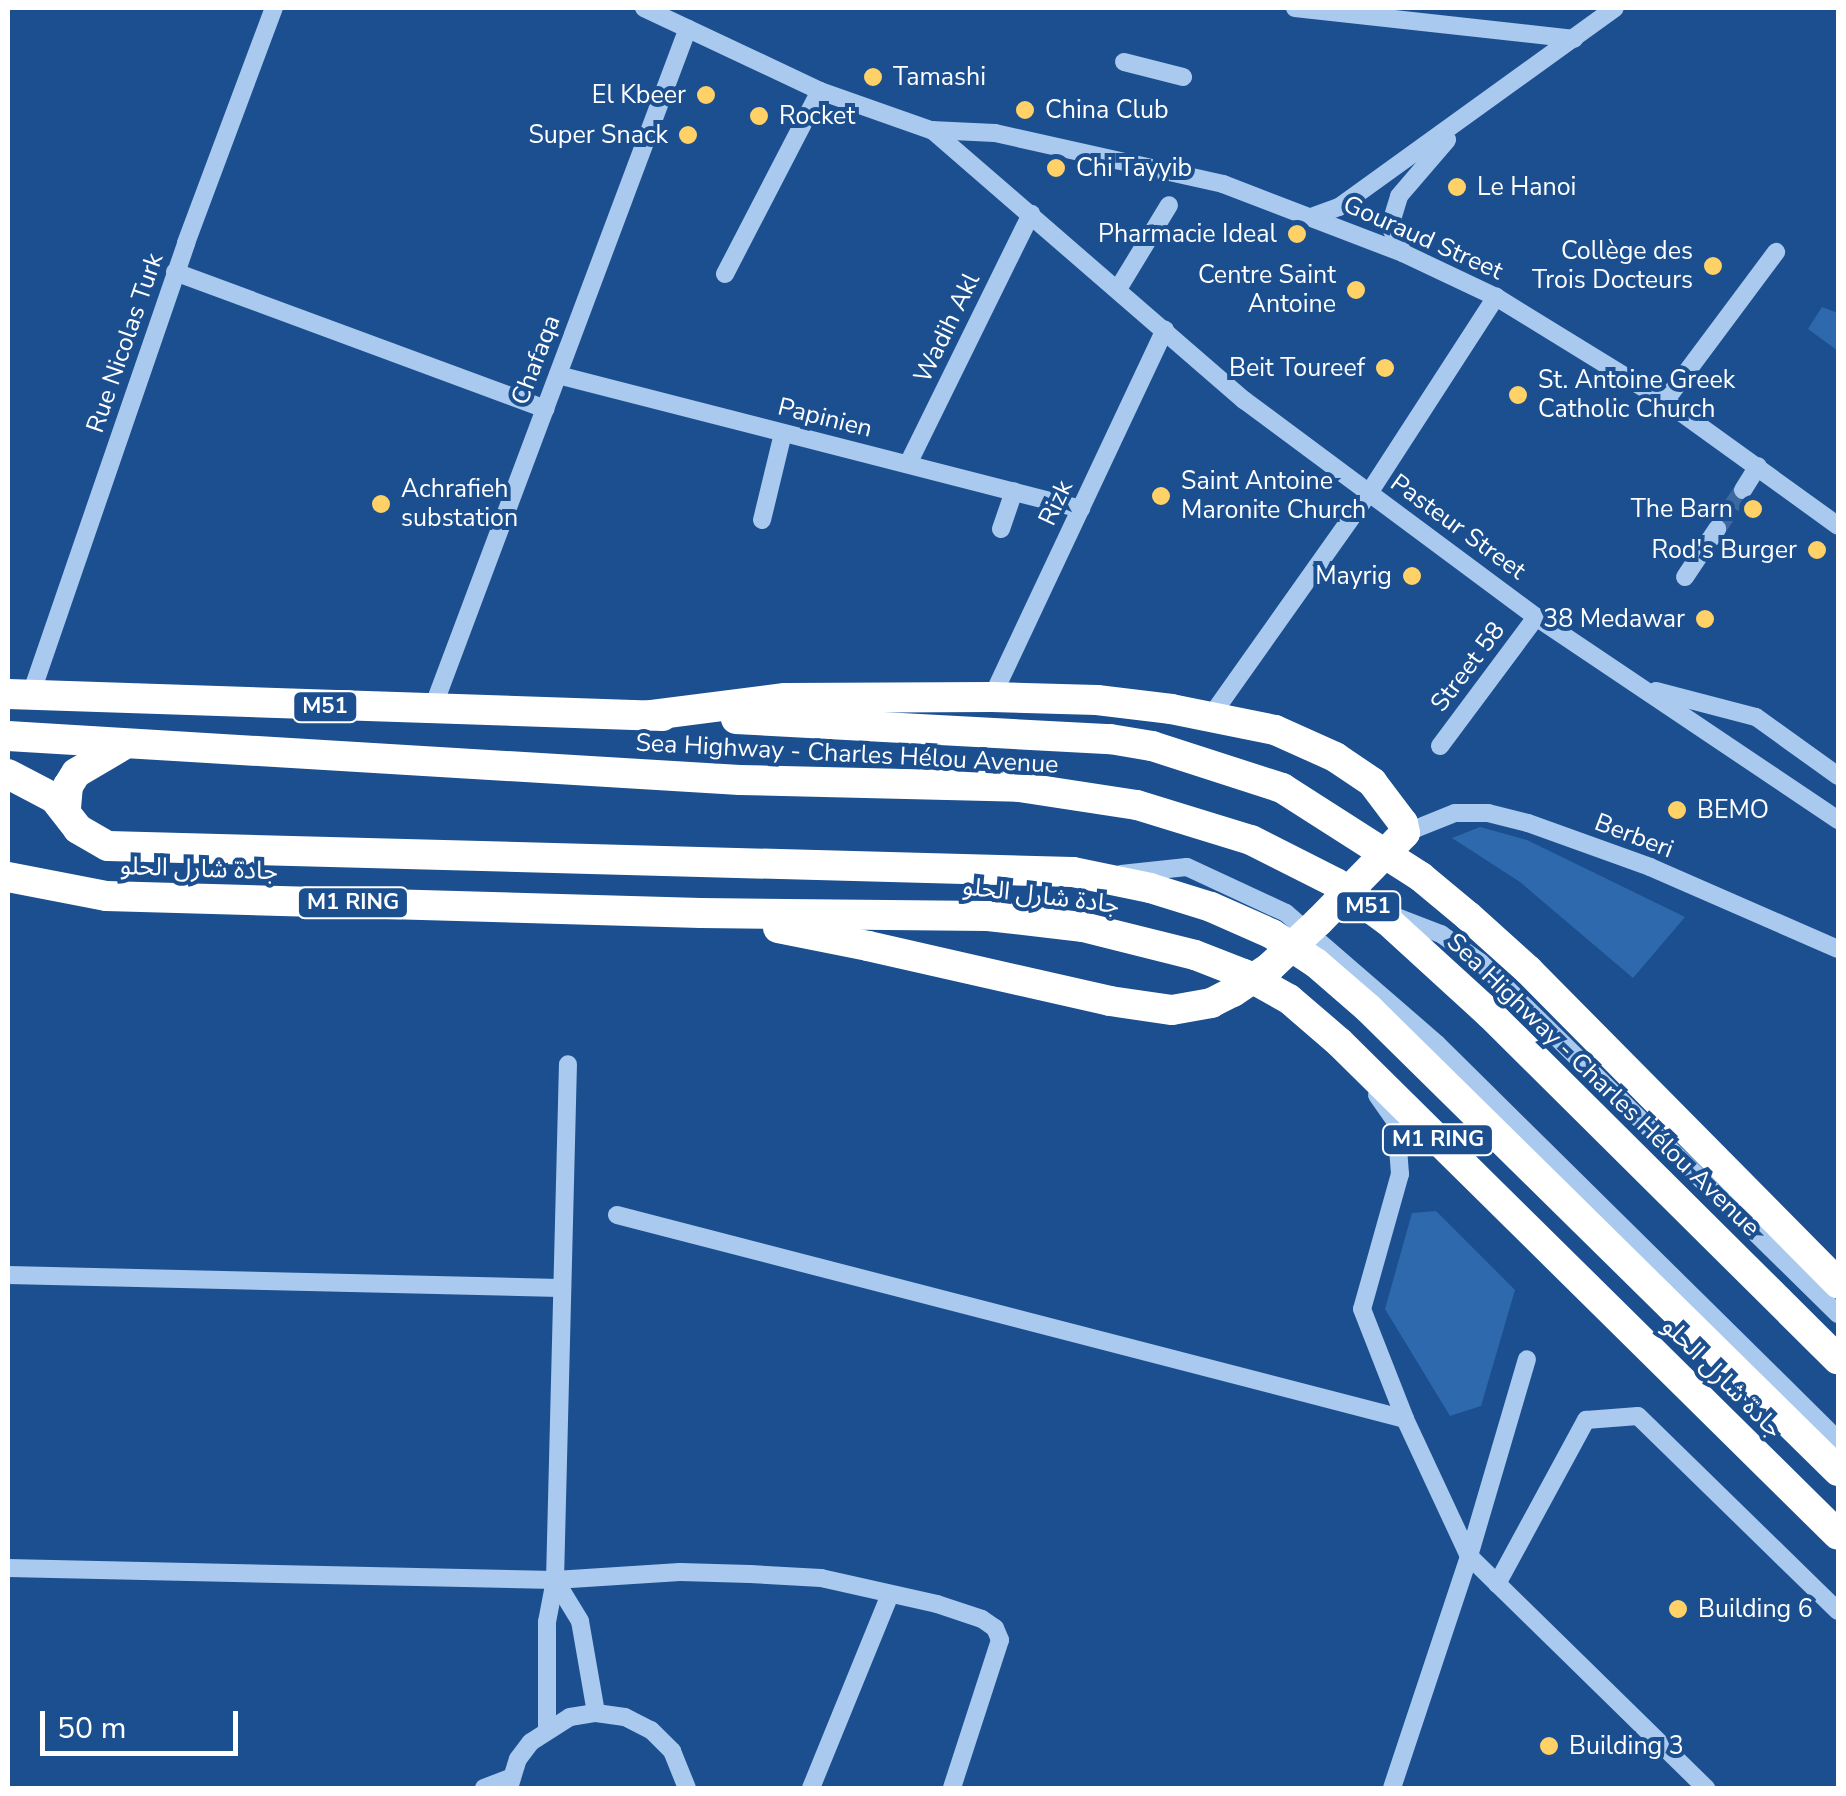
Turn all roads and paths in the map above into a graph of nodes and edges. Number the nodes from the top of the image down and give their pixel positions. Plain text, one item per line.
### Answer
1 (274, 8) edge
2 (644, 8) edge
3 (1295, 8) edge
4 (1614, 8) edge
5 (688, 28) junction
6 (1574, 39) junction
7 (1124, 62) dead end
8 (1182, 76) dead end
9 (820, 91) junction
10 (1463, 121) junction
11 (931, 130) junction
12 (995, 134) junction
13 (978, 168) junction
14 (1168, 205) dead end
15 (1031, 214) junction
16 (1314, 216) junction
17 (1776, 252) dead end
18 (1403, 253) junction
19 (175, 272) junction
20 (726, 274) dead end
21 (1118, 289) junction
22 (1496, 297) junction
23 (1165, 330) junction
24 (558, 376) junction
25 (1665, 401) junction
26 (545, 409) junction
27 (784, 433) junction
28 (908, 464) junction
29 (1758, 466) junction
30 (1743, 490) tunnel mouth
31 (1014, 492) junction
32 (1369, 493) junction
33 (1080, 509) junction
34 (762, 520) dead end
35 (1838, 526) edge
36 (1001, 528) dead end
37 (1717, 529) tunnel mouth
38 (1685, 576) dead end
39 (1536, 616) junction
40 (1641, 687) junction
41 (19, 695) edge
42 (992, 696) junction
43 (432, 710) junction
44 (644, 716) junction
45 (1211, 716) junction
46 (8, 736) edge
47 (123, 746) junction
48 (1440, 746) dead end
49 (8, 774) edge
50 (1838, 776) edge
51 (66, 808) junction
52 (1838, 820) edge
53 (1405, 834) junction
54 (1096, 877) junction
55 (8, 878) edge
56 (701, 913) junction
57 (1318, 922) junction
58 (1838, 949) edge
59 (1339, 1042) junction
60 (568, 1064) dead end
61 (617, 1215) dead end
62 (8, 1276) edge
63 (1838, 1283) edge
64 (560, 1288) junction
65 (1838, 1314) edge
66 (1527, 1358) dead end
67 (1838, 1359) edge
68 (1405, 1419) junction
69 (1838, 1440) edge
70 (1838, 1471) edge
71 (1838, 1535) edge
72 (1469, 1556) junction
73 (8, 1568) edge
74 (555, 1580) junction
75 (1497, 1584) junction
76 (890, 1594) junction
77 (1838, 1611) edge
78 (596, 1713) junction
79 (547, 1728) junction
80 (509, 1783) edge
81 (484, 1788) edge
82 (687, 1788) edge
83 (812, 1788) edge
84 (952, 1788) edge
85 (1392, 1788) edge
86 (1706, 1788) edge

1 - 19 street, Rue Nicolas Turk
2 - 5 street
3 - 6 street
4 - 6 street
5 - 9 street
5 - 24 street, Chafaqa
6 - 10 street
7 - 8 street
9 - 11 street
9 - 20 street
10 - 16 street
10 - 18 street
11 - 12 street, Gouraud Street
11 - 13 street, Pasteur Street
12 - 13 street
12 - 16 street, Gouraud Street
13 - 15 street, Pasteur Street
14 - 21 street
15 - 21 street, Pasteur Street
15 - 28 street, Wadih Akl
16 - 18 street, Gouraud Street
17 - 25 street
18 - 22 street, Gouraud Street
19 - 26 street
19 - 41 street, Rue Nicolas Turk
21 - 23 street, Pasteur Street
22 - 25 street, Gouraud Street
22 - 32 street
23 - 32 street, Pasteur Street
23 - 33 street, Rizk
24 - 26 street, Chafaqa
24 - 27 street, Papinien
25 - 29 street, Gouraud Street
26 - 43 street, Chafaqa
27 - 28 street, Papinien
27 - 34 street
28 - 31 street, Papinien
29 - 30 street
29 - 35 street, Gouraud Street
31 - 33 street, Papinien
31 - 36 street
32 - 39 street, Pasteur Street
32 - 45 street
33 - 42 street, Rizk
37 - 38 street
39 - 40 street, Pasteur Street
39 - 48 street, Street 58
40 - 50 street
40 - 52 street, Pasteur Street
41 - 43 highway, Sea Highway - Charles Hélou Avenue / M51
42 - 44 highway
42 - 45 highway
43 - 44 highway, Sea Highway - Charles Hélou Avenue / M51
44 - 63 highway, Sea Highway - Charles Hélou Avenue / M51, bridge
45 - 53 highway
46 - 47 highway, Sea Highway - Charles Hélou Avenue / M51
47 - 51 highway
47 - 67 highway, Sea Highway - Charles Hélou Avenue / M51, bridge
49 - 51 highway, جادة شارل الحلو
51 - 54 highway, جادة شارل الحلو
53 - 57 highway
53 - 58 street, Berberi
54 - 69 street
54 - 70 highway, جادة شارل الحلو
55 - 56 highway, جادة شارل الحلو / M1 RING
56 - 57 highway, bridge
56 - 59 highway, جادة شارل الحلو / M1 RING
57 - 65 street
59 - 68 street
59 - 71 highway, جادة شارل الحلو / M1 RING
60 - 64 street
61 - 68 street
62 - 64 street
64 - 74 street
66 - 72 street
68 - 72 street
72 - 75 street
72 - 85 street
73 - 74 street
74 - 76 street
74 - 78 street
74 - 79 street
75 - 77 street
75 - 86 street
76 - 83 street
76 - 84 street
78 - 79 street
78 - 82 street
79 - 80 street
80 - 81 street

